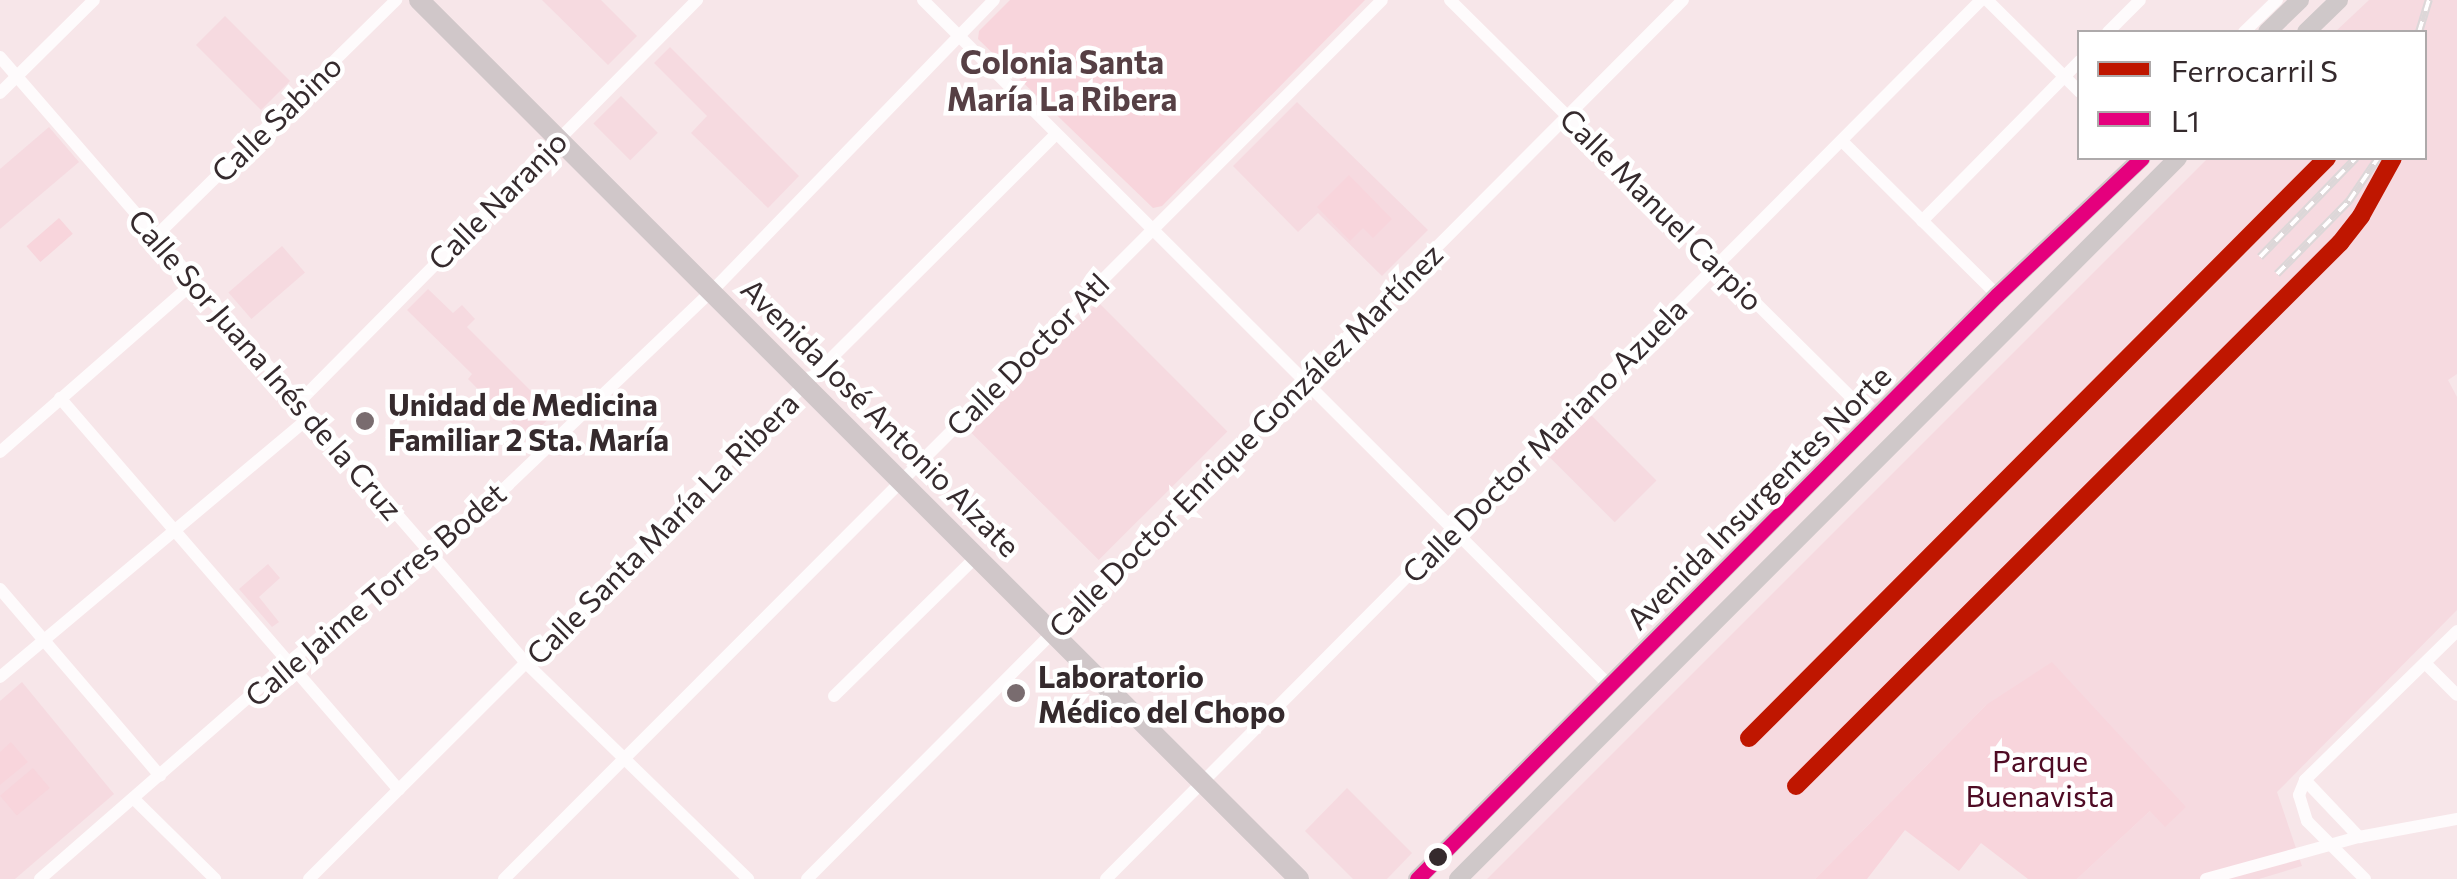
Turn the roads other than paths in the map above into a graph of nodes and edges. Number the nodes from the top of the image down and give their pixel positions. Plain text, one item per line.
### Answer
1 (94, 0) edge
2 (396, 0) edge
3 (419, 0) edge
4 (697, 0) edge
5 (923, 0) edge
6 (994, 0) edge
7 (1382, 0) edge
8 (1450, 0) edge
9 (1683, 0) edge
10 (1984, 0) edge
11 (2140, 0) edge
12 (2276, 0) edge
13 (2300, 0) edge
14 (2339, 0) edge
15 (2110, 30) edge
16 (2246, 30) edge
17 (2270, 30) edge
18 (2308, 30) edge
19 (958, 36) junction
20 (0, 57) edge
21 (2077, 64) edge
22 (18, 76) junction
23 (2064, 76) junction
24 (2077, 89) edge
25 (0, 93) edge
26 (1568, 115) junction
27 (1056, 134) junction
28 (557, 139) junction
29 (1842, 141) junction
30 (2140, 160) edge
31 (2176, 160) edge
32 (1922, 221) junction
33 (1150, 230) junction
34 (156, 236) junction
35 (1719, 266) junction
36 (196, 282) junction
37 (712, 291) junction
38 (1997, 295) junction
39 (1303, 382) junction
40 (806, 384) junction
41 (60, 398) junction
42 (299, 402) junction
43 (311, 416) junction
44 (1873, 420) junction
45 (0, 452) edge
46 (902, 479) junction
47 (1454, 530) junction
48 (175, 532) junction
49 (427, 551) junction
50 (978, 555) junction
51 (0, 589) edge
52 (2457, 631) edge
53 (1054, 632) junction
54 (43, 642) junction
55 (289, 662) junction
56 (526, 662) junction
57 (2425, 662) junction
58 (0, 677) edge
59 (1610, 685) junction
60 (2457, 695) edge
61 (834, 696) dead end
62 (624, 759) junction
63 (160, 776) junction
64 (2304, 780) junction
65 (1202, 783) junction
66 (399, 790) junction
67 (134, 799) junction
68 (2457, 819) edge
69 (2359, 837) junction
70 (2332, 844) junction
71 (1114, 876) edge
72 (40, 879) edge
73 (215, 879) edge
74 (309, 879) edge
75 (504, 879) edge
76 (748, 879) edge
77 (806, 879) edge
78 (1299, 879) edge
79 (1417, 879) edge
80 (1458, 879) edge
81 (2206, 879) edge
82 (2366, 879) edge

1 - 22 street
2 - 34 street, Calle Sabino
3 - 28 main road, Avenida José Antonio Alzate
4 - 28 street, Calle Naranjo
5 - 19 street
6 - 19 street, Calle Jaime Torres Bodet
7 - 33 street, Calle Doctor Atl
8 - 26 street, Calle Manuel Carpio
9 - 26 street, Calle Doctor Enrique González Martínez
10 - 23 street
10 - 29 street, Calle Doctor Mariano Azuela
11 - 15 street
12 - 16 street
13 - 17 main road
14 - 18 main road
19 - 27 street
19 - 37 street, Calle Jaime Torres Bodet
20 - 22 street, Calle Sor Juana Inés de la Cruz
21 - 23 street
22 - 25 street
22 - 34 street, Calle Sor Juana Inés de la Cruz
23 - 24 street
23 - 32 street
26 - 35 street, Calle Manuel Carpio
26 - 39 street, Calle Doctor Enrique González Martínez
27 - 33 street
27 - 40 street, Calle Santa María La Ribera
28 - 37 main road, Avenida José Antonio Alzate
28 - 42 street, Calle Naranjo
29 - 32 street
29 - 35 street, Calle Doctor Mariano Azuela
30 - 38 main road, Avenida Insurgentes Norte
31 - 80 main road, Avenida Insurgentes Norte
32 - 38 street
33 - 39 street
33 - 46 street, Calle Doctor Atl
34 - 36 street, Calle Sor Juana Inés de la Cruz
35 - 44 street, Calle Manuel Carpio
35 - 47 street, Calle Doctor Mariano Azuela
36 - 41 street
36 - 42 street, Calle Sor Juana Inés de la Cruz
37 - 40 main road, Avenida José Antonio Alzate
37 - 49 street, Calle Jaime Torres Bodet
38 - 44 main road, Avenida Insurgentes Norte
39 - 47 street
39 - 53 street, Calle Doctor Enrique González Martínez
40 - 46 main road, Avenida José Antonio Alzate
40 - 56 street, Calle Santa María La Ribera
41 - 45 street
41 - 48 street
42 - 43 street, Calle Sor Juana Inés de la Cruz
43 - 48 street
43 - 49 street, Calle Sor Juana Inés de la Cruz
44 - 59 main road, Avenida Insurgentes Norte
46 - 50 main road, Avenida José Antonio Alzate
46 - 62 street, Calle Doctor Atl
47 - 59 street
47 - 65 street, Calle Doctor Mariano Azuela
48 - 54 street
48 - 55 street
49 - 55 street, Calle Jaime Torres Bodet
49 - 56 street, Calle Sor Juana Inés de la Cruz
50 - 53 main road, Avenida José Antonio Alzate
50 - 61 street
51 - 54 street
52 - 57 street
53 - 65 main road, Avenida José Antonio Alzate
53 - 77 street, Calle Doctor Enrique González Martínez
54 - 58 street
54 - 63 street
55 - 63 street, Calle Jaime Torres Bodet
55 - 66 street
56 - 62 street, Calle Sor Juana Inés de la Cruz
56 - 66 street, Calle Santa María La Ribera
57 - 60 street
57 - 64 street
59 - 79 main road, Avenida Insurgentes Norte
62 - 75 street, Calle Doctor Atl
62 - 76 street, Calle Sor Juana Inés de la Cruz
63 - 67 street, Calle Jaime Torres Bodet
64 - 69 street
64 - 70 street
65 - 71 street, Calle Doctor Mariano Azuela
65 - 78 main road, Avenida José Antonio Alzate
66 - 74 street, Calle Santa María La Ribera
67 - 72 street, Calle Jaime Torres Bodet
67 - 73 street
68 - 69 street
69 - 70 street
70 - 81 street
70 - 82 street

